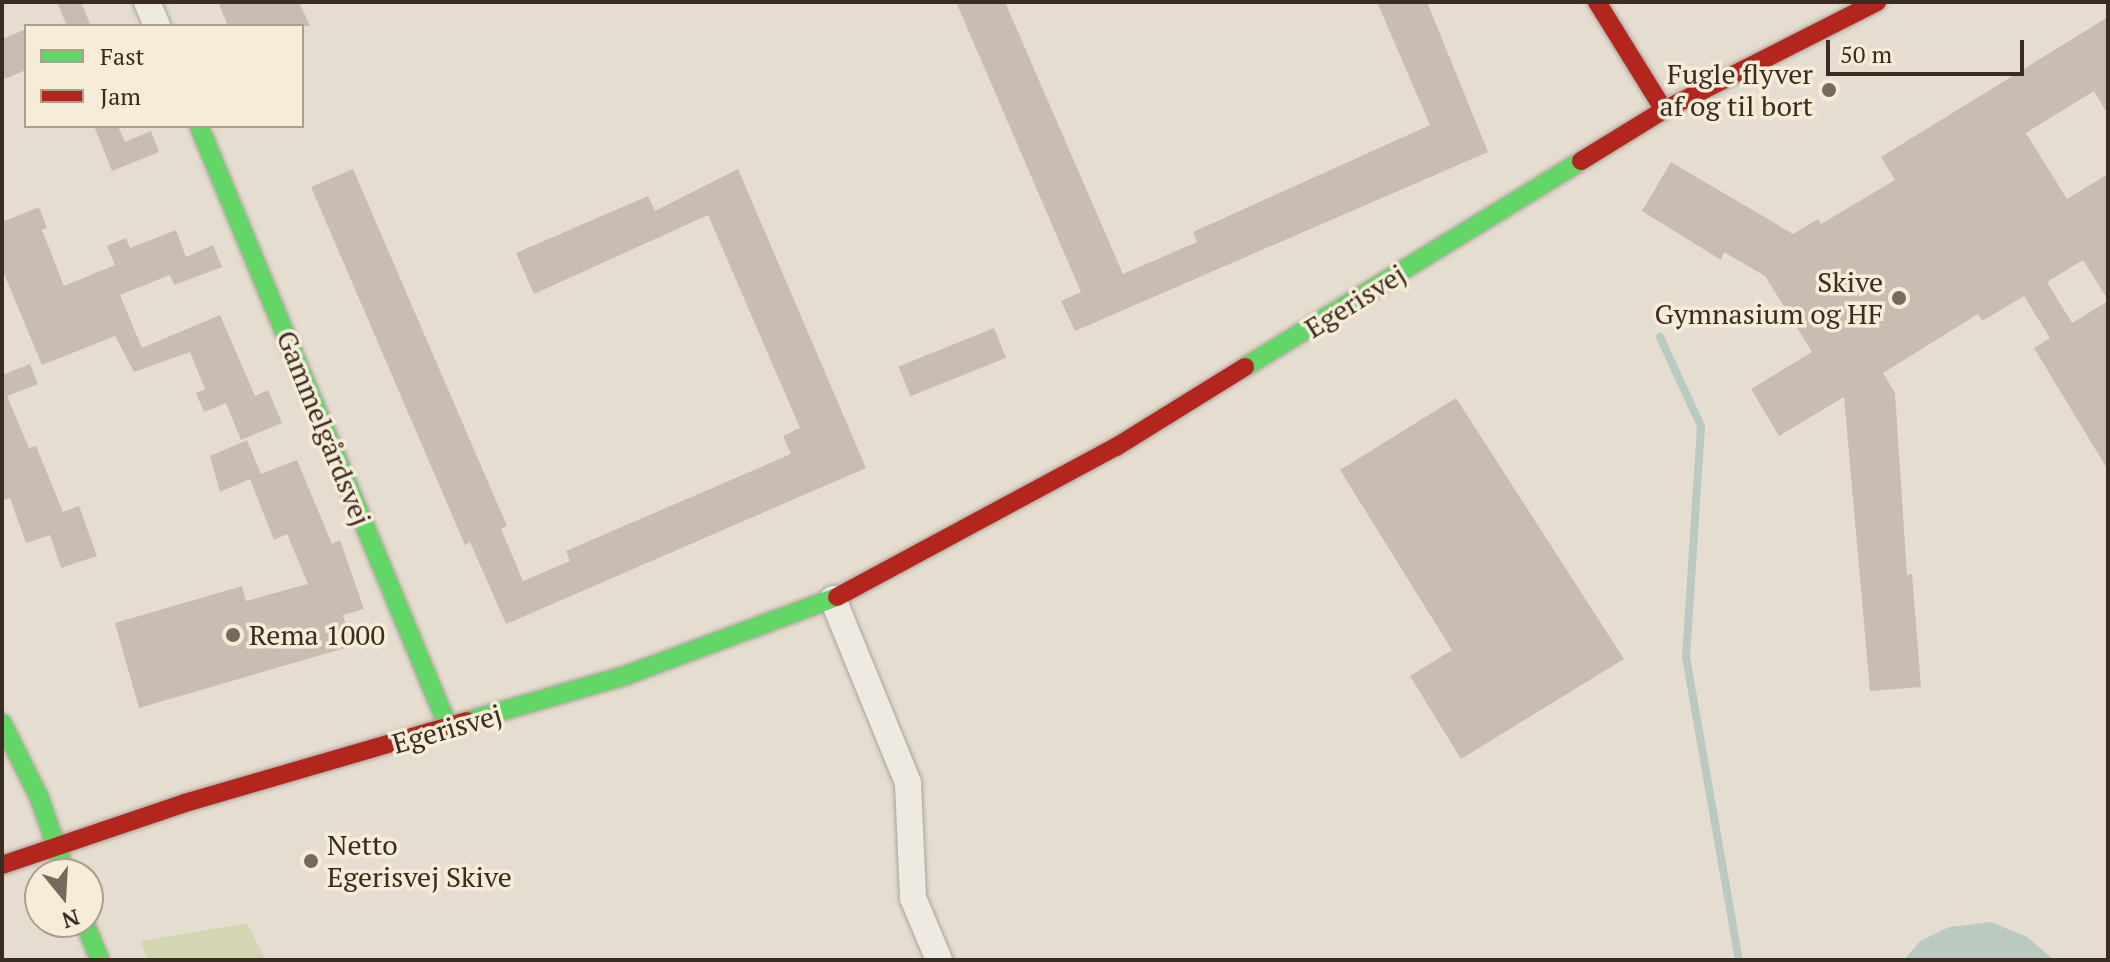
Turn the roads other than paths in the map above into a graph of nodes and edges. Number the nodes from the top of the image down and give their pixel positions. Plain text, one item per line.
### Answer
1 (147, 2) edge
2 (1597, 2) edge
3 (1877, 2) edge
4 (156, 24) edge
5 (1664, 110) junction
6 (200, 128) edge
7 (833, 599) junction
8 (2, 723) edge
9 (449, 729) junction
10 (57, 846) junction
11 (61, 858) edge
12 (2, 865) edge
13 (91, 938) edge
14 (100, 960) edge
15 (939, 960) edge

1 - 4 street
2 - 5 street
3 - 5 street, Egerisvej
5 - 7 street, Egerisvej
6 - 9 street, Gammelgårdsvej
7 - 9 street, Egerisvej
7 - 15 street
8 - 10 street
9 - 10 street, Egerisvej
10 - 11 street
10 - 12 street, Egerisvej
13 - 14 street

